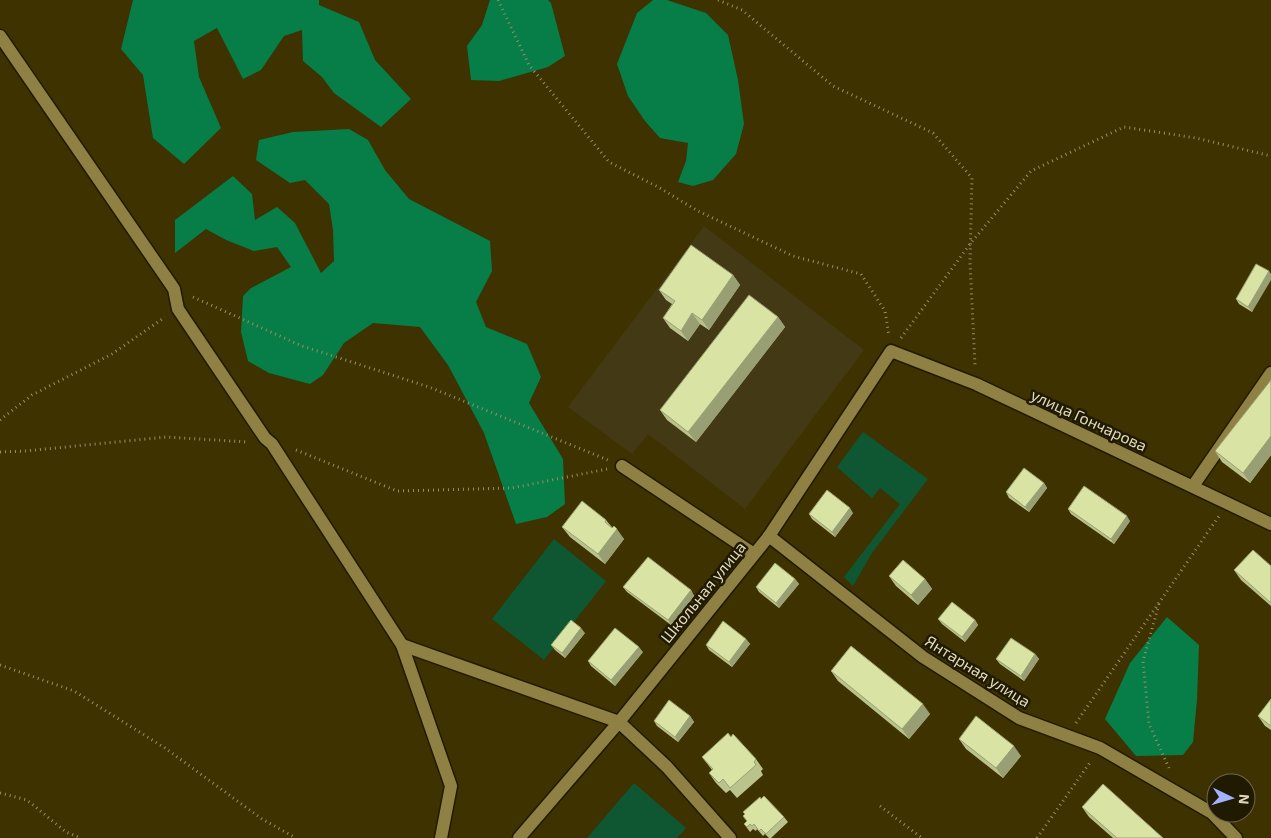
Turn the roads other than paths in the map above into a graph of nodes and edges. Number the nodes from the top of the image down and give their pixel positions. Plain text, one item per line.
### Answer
1 (0, 36) edge
2 (891, 351) joint
3 (1271, 373) edge
4 (622, 466) road end
5 (1192, 486) junction
6 (1271, 524) edge
7 (769, 536) junction
8 (754, 554) junction
9 (402, 645) junction
10 (619, 722) junction
11 (441, 838) edge
12 (519, 838) edge
13 (730, 838) edge
14 (1236, 838) edge

1 - 9 street
2 - 5 street, улица Гончарова
2 - 7 street, Школьная улица
3 - 5 street
4 - 8 street
5 - 6 street, улица Гончарова
7 - 8 street, Школьная улица
7 - 14 street, Янтарная улица
8 - 10 street, Школьная улица
9 - 10 street
9 - 11 street
10 - 12 street, Школьная улица
10 - 13 street

